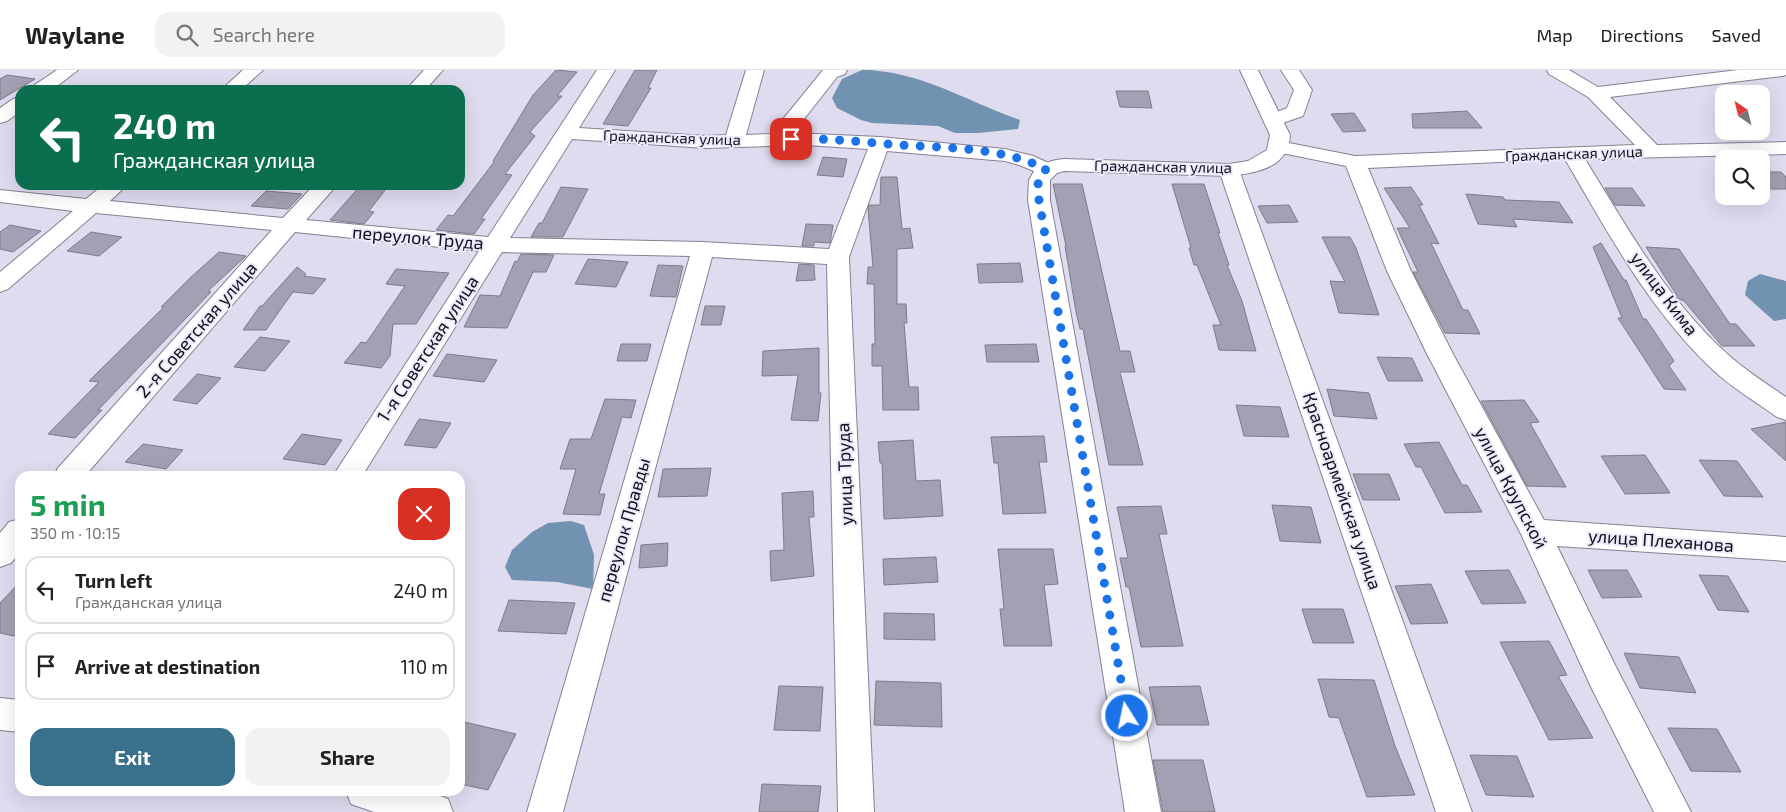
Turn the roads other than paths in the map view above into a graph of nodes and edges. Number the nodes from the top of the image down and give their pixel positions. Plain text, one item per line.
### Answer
1 (69, 70) edge
2 (254, 70) edge
3 (434, 70) edge
4 (606, 70) edge
5 (755, 70) edge
6 (838, 70) edge
7 (1248, 70) edge
8 (1290, 70) edge
9 (1556, 70) edge
10 (1783, 70) edge
11 (47, 85) edge
12 (236, 85) edge
13 (420, 85) edge
14 (1595, 94) junction
15 (15, 107) edge
16 (0, 117) edge
17 (1274, 120) junction
18 (565, 133) junction
19 (777, 140) junction
20 (734, 141) junction
21 (880, 144) junction
22 (1279, 147) junction
23 (1786, 148) edge
24 (1652, 151) junction
25 (1571, 153) junction
26 (1355, 162) junction
27 (1046, 169) junction
28 (1229, 170) junction
29 (110, 190) edge
30 (321, 190) edge
31 (0, 196) edge
32 (90, 206) junction
33 (289, 225) junction
34 (495, 245) junction
35 (703, 248) junction
36 (838, 257) junction
37 (0, 284) edge
38 (1786, 410) edge
39 (72, 471) edge
40 (350, 471) edge
41 (1536, 532) junction
42 (15, 537) edge
43 (1786, 549) edge
44 (0, 554) edge
45 (0, 714) edge
46 (15, 716) edge
47 (381, 796) edge
48 (435, 812) edge
49 (544, 812) edge
50 (856, 812) edge
51 (1143, 812) edge
52 (1454, 812) edge
53 (1673, 812) edge

1 - 11 street
2 - 12 street
3 - 13 street
4 - 18 street, 1-я Советская улица
5 - 20 street
6 - 19 street
7 - 17 street
8 - 17 street
9 - 14 street
10 - 14 street
14 - 24 street
15 - 16 street
17 - 22 street
18 - 20 street, Гражданская улица
18 - 34 street, 1-я Советская улица
19 - 20 street, Гражданская улица
19 - 21 street, Гражданская улица
21 - 27 street, Гражданская улица
21 - 36 street, улица Труда
22 - 26 street, Гражданская улица
22 - 28 street, Гражданская улица
23 - 24 street, Гражданская улица
24 - 25 street, Гражданская улица
25 - 26 street, Гражданская улица
25 - 38 street, улица Кима
26 - 41 street, улица Крупской
27 - 28 street, Гражданская улица
27 - 51 street
28 - 52 street, Красноармейская улица
29 - 32 street
30 - 33 street, 2-я Советская улица
31 - 32 street, переулок Труда
32 - 33 street, переулок Труда
32 - 37 street
33 - 34 street, переулок Труда
33 - 39 street, 2-я Советская улица
34 - 35 street, переулок Труда
34 - 40 street, 1-я Советская улица
35 - 36 street, переулок Труда
35 - 49 street, переулок Правды
36 - 50 street, улица Труда
41 - 43 street, улица Плеханова
41 - 53 street, улица Крупской
42 - 44 street
45 - 46 street
47 - 48 street

